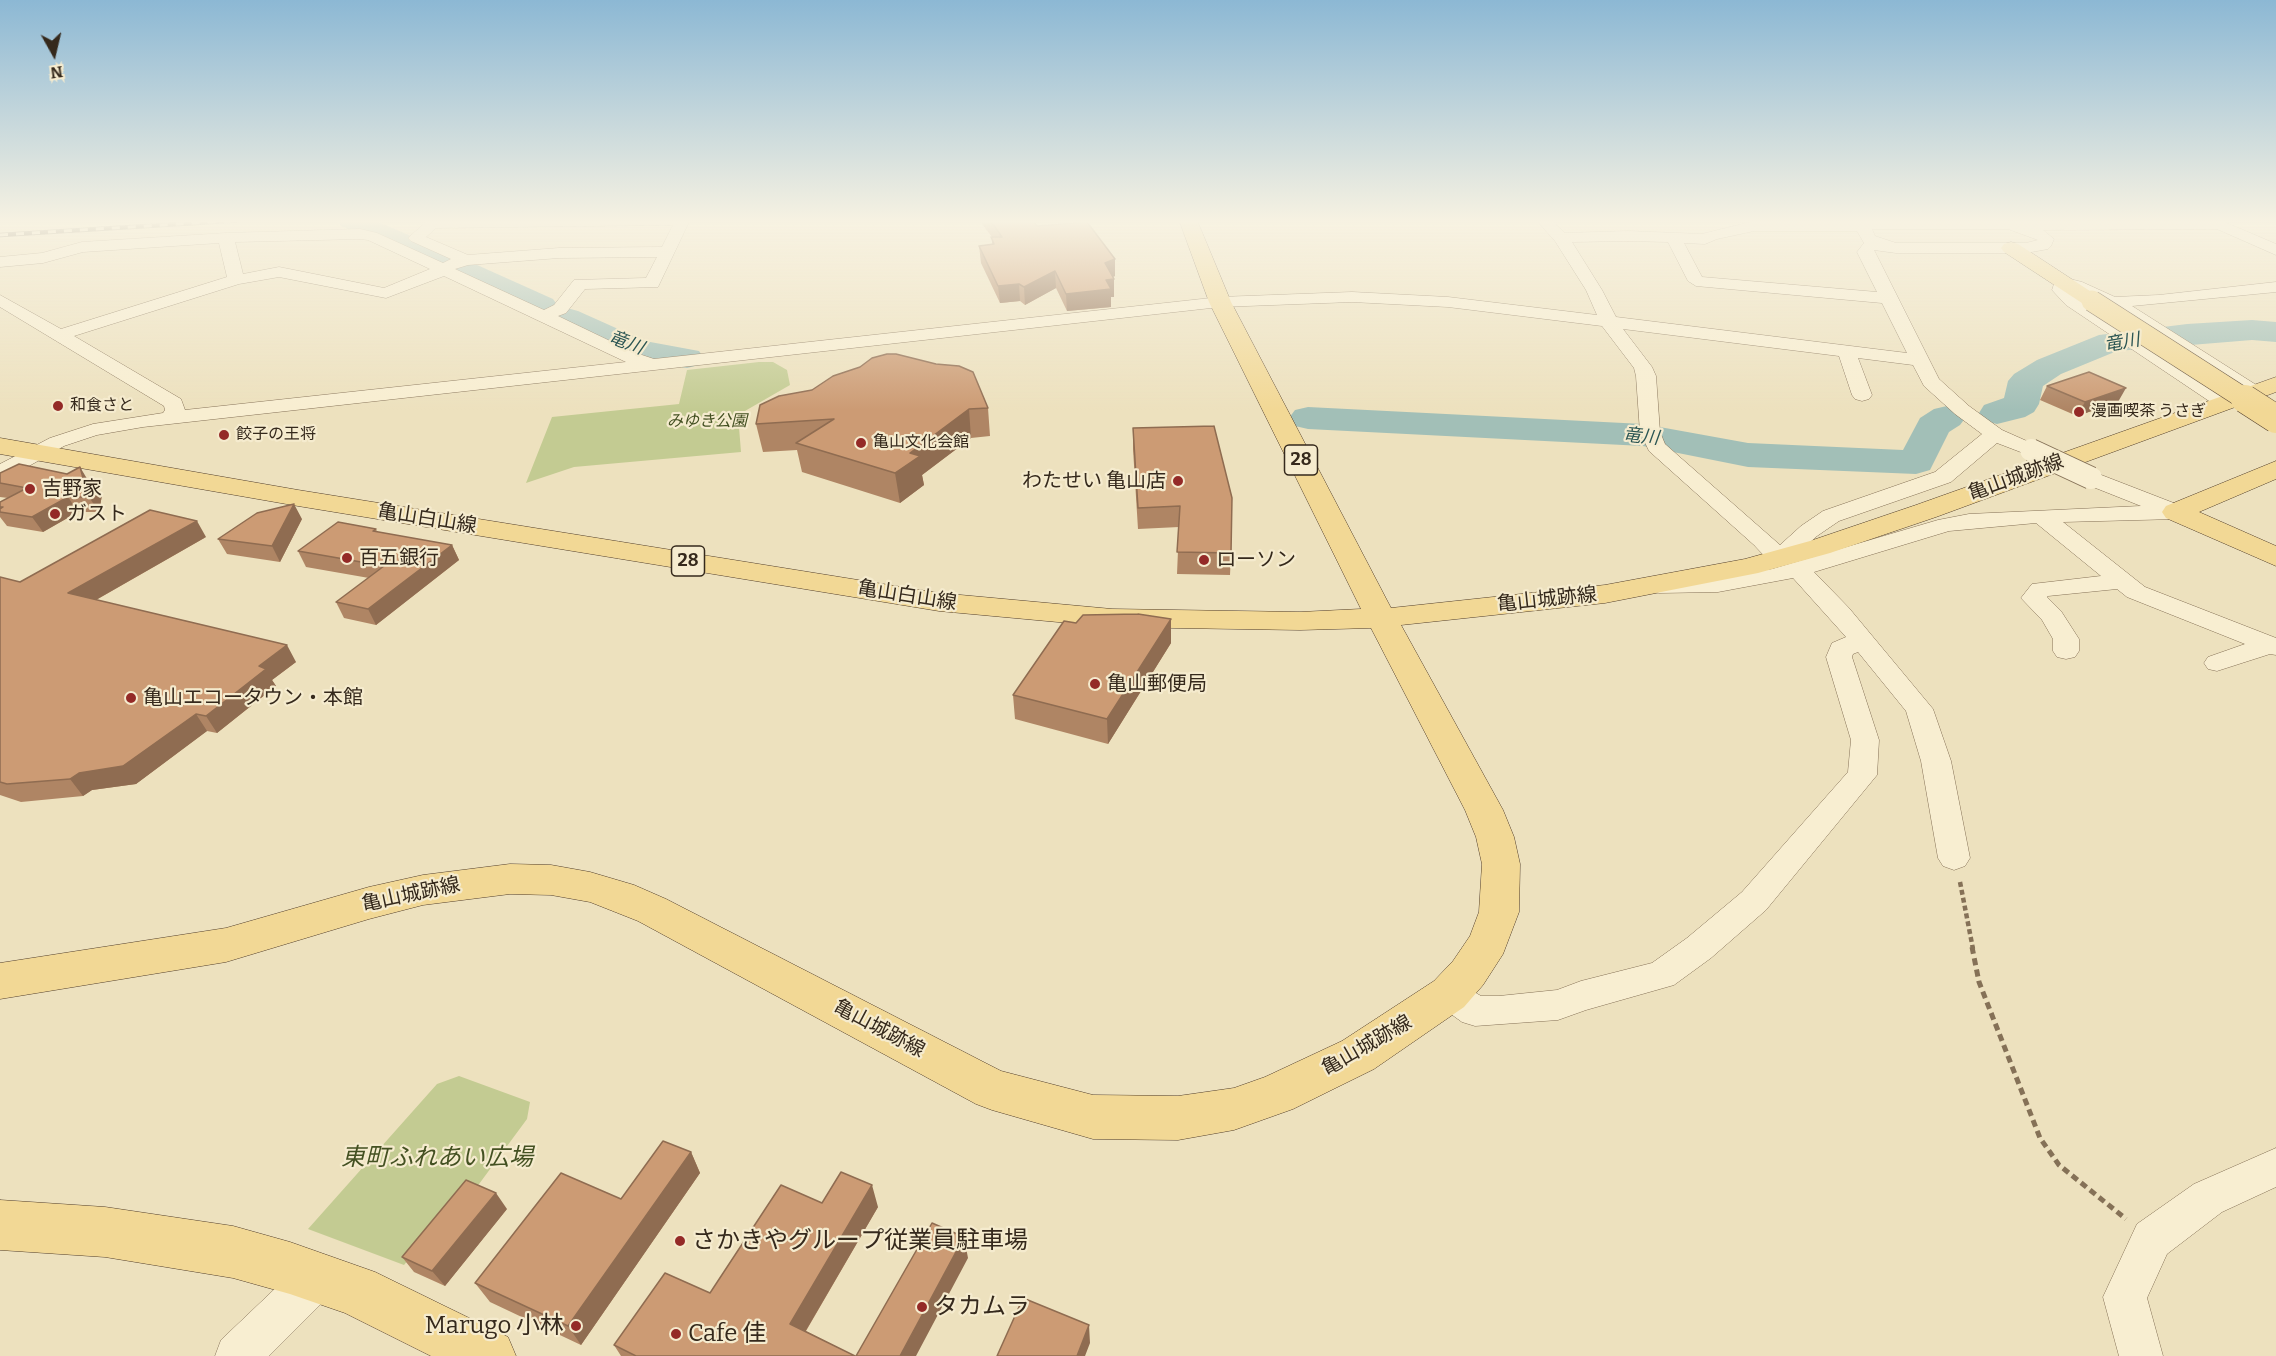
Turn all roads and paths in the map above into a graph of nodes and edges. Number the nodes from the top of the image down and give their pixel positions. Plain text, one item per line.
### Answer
1 (226, 283) edge
2 (336, 283) edge
3 (409, 283) edge
4 (473, 283) edge
5 (632, 283) edge
6 (1212, 283) edge
7 (1590, 283) edge
8 (1722, 283) edge
9 (1881, 283) edge
10 (2062, 283) edge
11 (2065, 283) edge
12 (2276, 287) edge
13 (1888, 298) junction
14 (0, 300) edge
15 (2102, 302) junction
16 (1220, 303) junction
17 (544, 316) junction
18 (1610, 321) junction
19 (60, 335) junction
20 (1846, 350) junction
21 (1919, 360) junction
22 (651, 366) junction
23 (2265, 388) edge
24 (1862, 395) dead end
25 (2225, 403) junction
26 (169, 418) junction
27 (2276, 419) edge
28 (1995, 434) junction
29 (0, 446) edge
30 (38, 452) junction
31 (2276, 469) edge
32 (0, 473) edge
33 (2176, 512) junction
34 (2040, 516) junction
35 (2276, 557) edge
36 (1788, 564) junction
37 (2124, 581) junction
38 (1381, 618) junction
39 (1862, 640) junction
40 (2272, 646) edge
41 (2066, 651) dead end
42 (2217, 663) dead end
43 (1954, 858) joint
44 (0, 981) edge
45 (1449, 994) junction
46 (2276, 1167) edge
47 (0, 1225) edge
48 (2152, 1239) junction
49 (318, 1277) junction
50 (237, 1356) edge
51 (489, 1356) edge
52 (2140, 1356) edge

1 - 19 street
2 - 3 street
4 - 17 street
5 - 17 street
6 - 16 main road, 28
7 - 18 street
8 - 13 street
9 - 13 street
10 - 25 street
11 - 15 main road
12 - 15 street
13 - 21 street
14 - 19 street
15 - 23 street
15 - 27 main road, bridge
16 - 18 street
16 - 22 street
16 - 38 main road, 28
17 - 22 street
18 - 20 street
18 - 36 street
19 - 26 street
20 - 21 street
20 - 24 street
21 - 28 street
22 - 26 street
23 - 25 main road, 亀山城跡線
25 - 36 main road, 亀山城跡線
26 - 30 street
28 - 33 street, bridge
28 - 36 street
29 - 30 main road, 亀山白山線 / 28
30 - 32 street
30 - 38 main road, 亀山白山線 / 28
31 - 33 main road
33 - 34 street
33 - 35 main road
34 - 36 street
34 - 37 street
36 - 38 main road, 亀山城跡線
36 - 39 street
37 - 40 street
37 - 41 street
38 - 45 main road, 亀山城跡線
39 - 43 street
39 - 45 street
40 - 42 street
43 - 48 path
44 - 45 main road, 亀山城跡線
46 - 48 street
47 - 49 main road
48 - 52 street
49 - 50 street
49 - 51 main road

